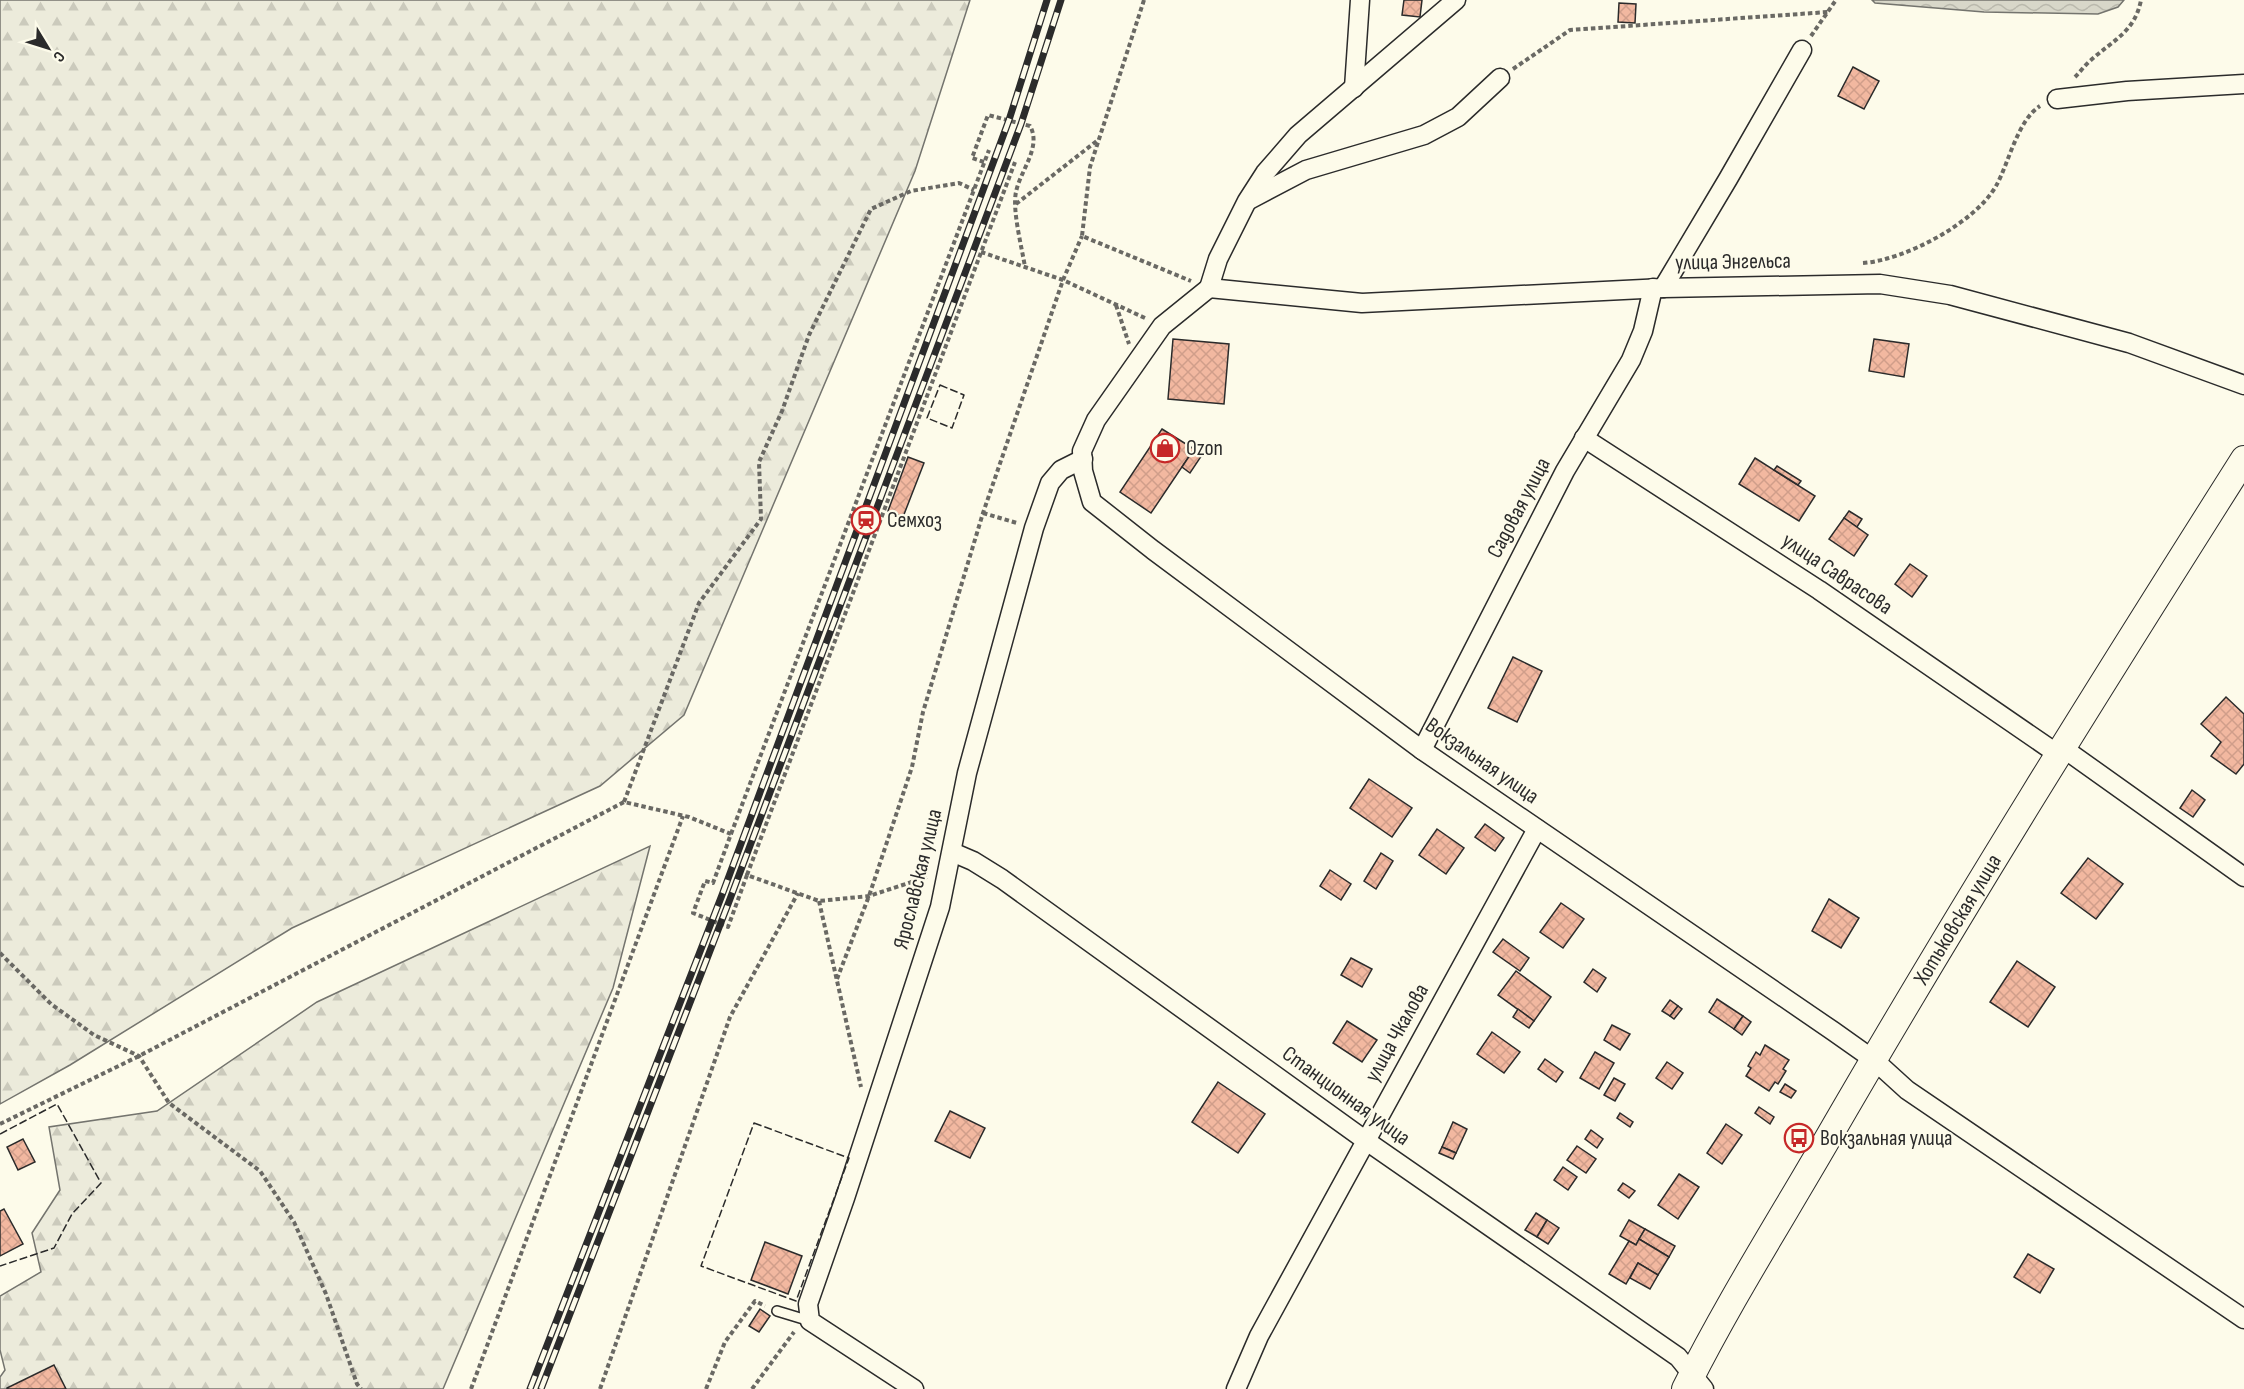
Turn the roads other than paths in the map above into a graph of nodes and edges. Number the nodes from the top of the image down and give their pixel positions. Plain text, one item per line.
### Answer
1 (1360, 0) edge
2 (1456, 0) edge
3 (1802, 50) road end
4 (1500, 78) road end
5 (2244, 84) edge
6 (1354, 88) junction
7 (2057, 99) road end
8 (1247, 201) junction
9 (1209, 288) junction
10 (1658, 288) junction
11 (2244, 385) edge
12 (1584, 438) junction
13 (1083, 459) junction
14 (2244, 459) edge
15 (1422, 750) junction
16 (2061, 752) junction
17 (1537, 829) junction
18 (951, 856) junction
19 (2244, 877) edge
20 (1874, 1060) junction
21 (1365, 1140) junction
22 (777, 1311) road end
23 (2244, 1319) edge
24 (810, 1322) junction
25 (1694, 1384) edge
26 (914, 1389) edge
27 (1236, 1389) edge

1 - 6 street
2 - 6 street
3 - 10 street, Садовая улица
4 - 8 street
5 - 7 street
6 - 8 street
8 - 9 street
9 - 10 street, улица Энгельса
9 - 13 street
10 - 11 street, улица Энгельса
10 - 12 street, Садовая улица
12 - 15 street, Садовая улица
12 - 16 street, улица Саврасова
13 - 15 street, Вокзальная улица
13 - 18 street, Ярославская улица
14 - 16 main road, Хотьковская улица
15 - 17 street, Вокзальная улица
16 - 19 street, улица Саврасова
16 - 20 main road, Хотьковская улица
17 - 20 street, Вокзальная улица
17 - 21 street, улица Чкалова
18 - 21 street, Станционная улица
18 - 24 street, Ярославская улица
20 - 23 street, Вокзальная улица
20 - 25 main road, Хотьковская улица
21 - 25 street, Станционная улица
21 - 27 street, улица Чкалова
22 - 24 lane
24 - 26 street

